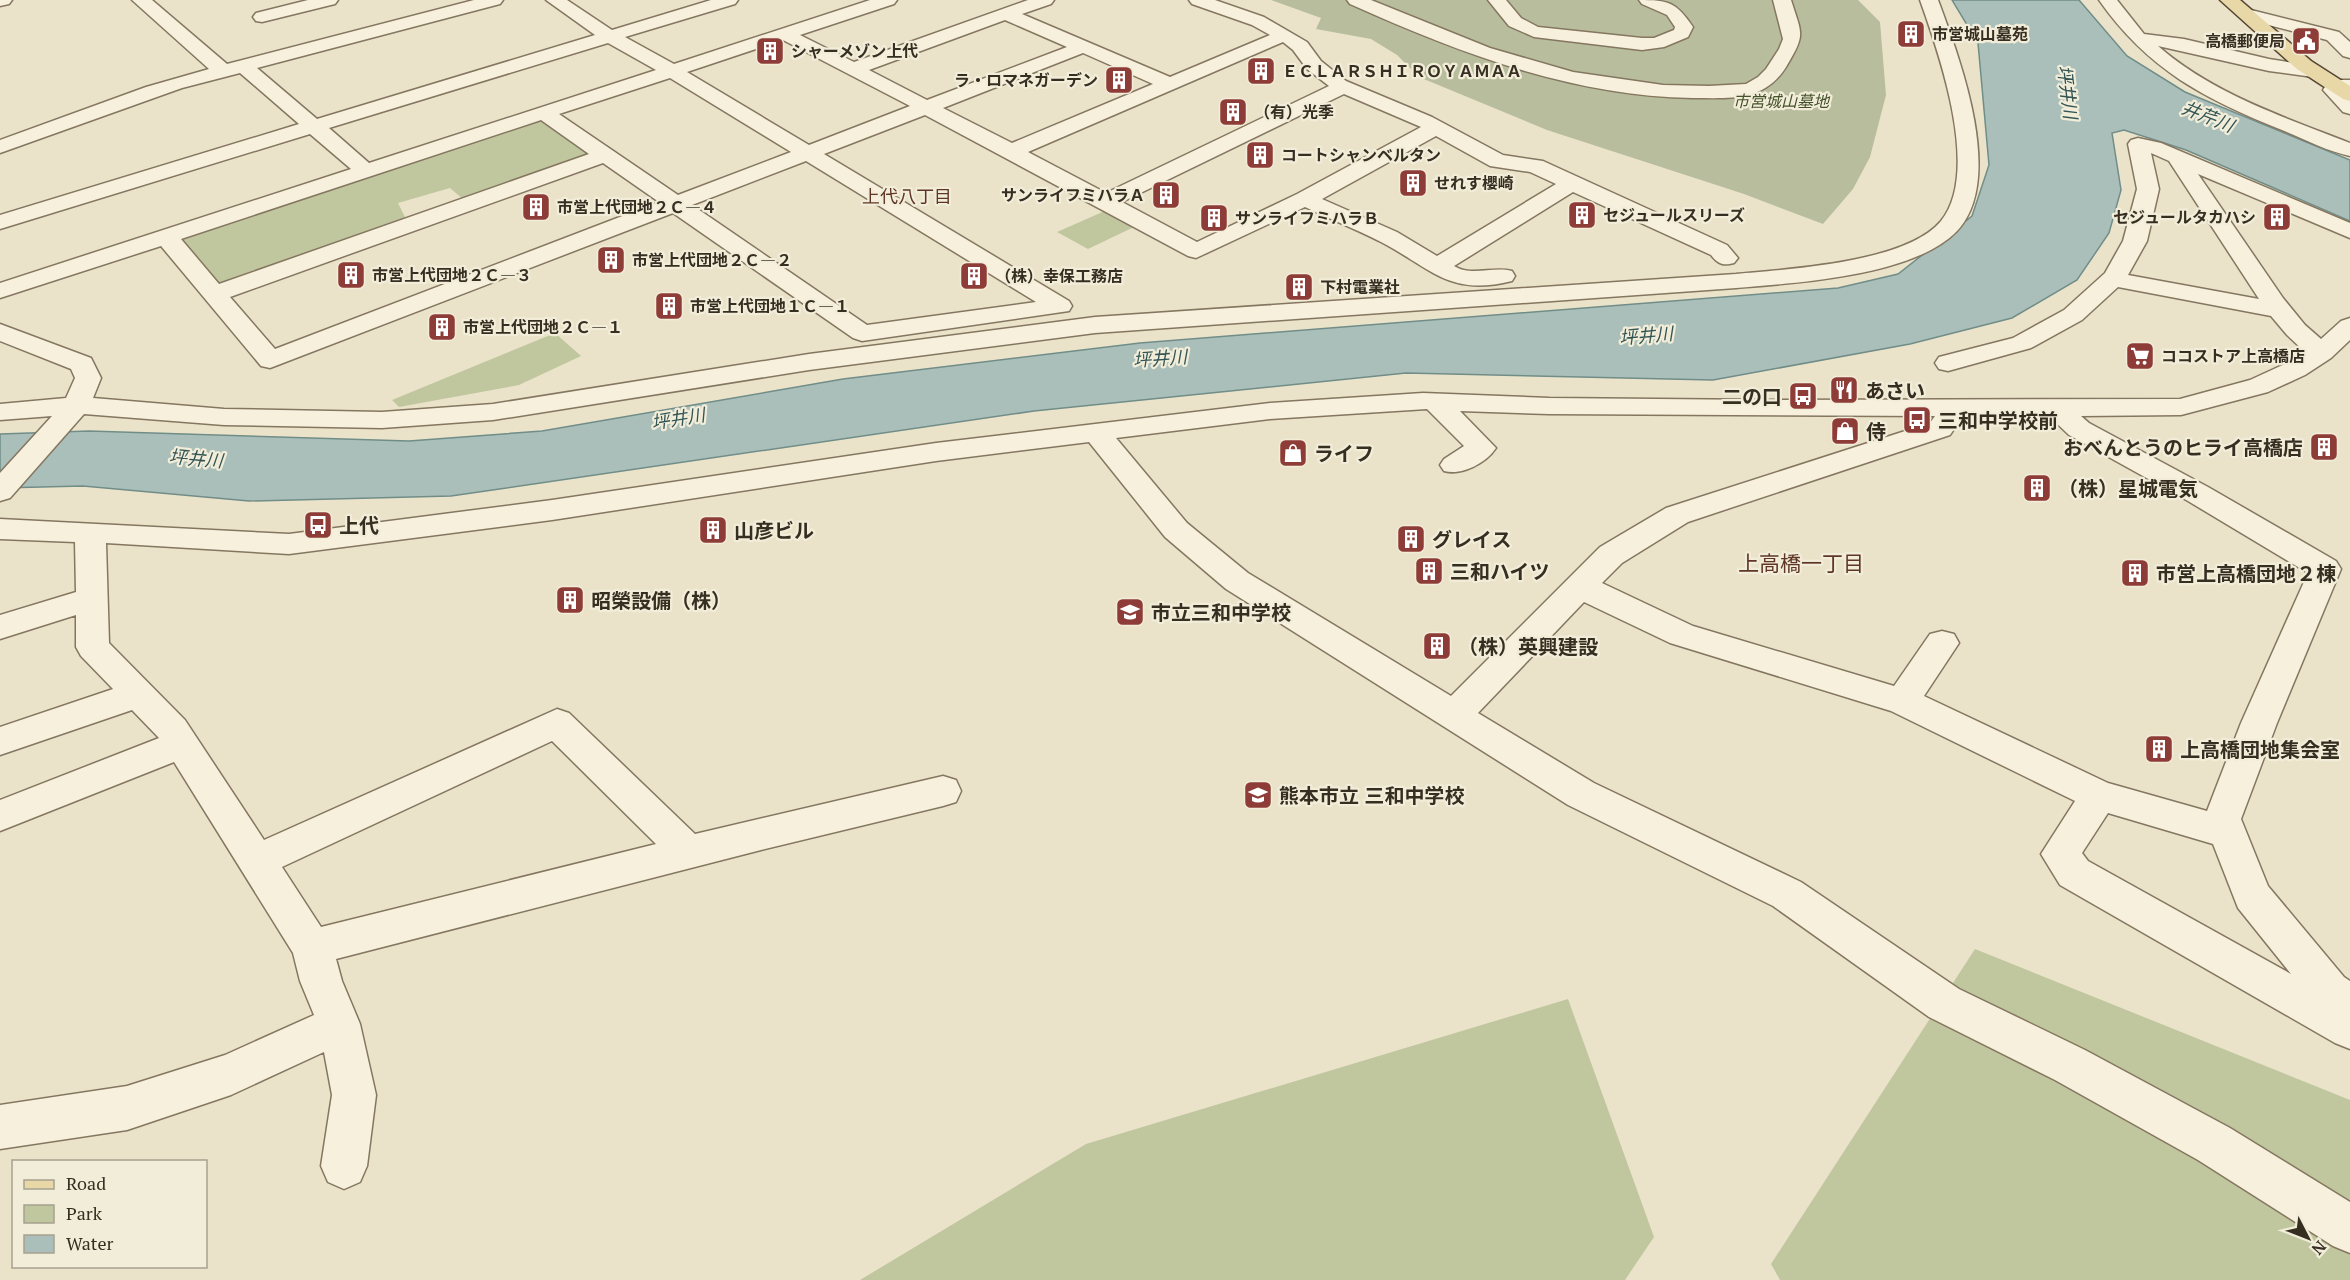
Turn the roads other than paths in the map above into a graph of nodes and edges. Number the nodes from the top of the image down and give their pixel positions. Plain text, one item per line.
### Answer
1 (141, 0) edge
2 (329, 0) edge
3 (494, 0) edge
4 (555, 0) edge
5 (729, 0) edge
6 (888, 0) edge
7 (1045, 0) edge
8 (1198, 0) edge
9 (1356, 0) edge
10 (1497, 0) edge
11 (1648, 0) edge
12 (1782, 0) edge
13 (1929, 0) edge
14 (2109, 0) edge
15 (2229, 0) edge
16 (1006, 14) junction
17 (2247, 14) junction
18 (262, 16) dead end
19 (785, 34) junction
20 (1285, 35) junction
21 (609, 36) junction
22 (2139, 39) junction
23 (1085, 46) junction
24 (2350, 52) edge
25 (233, 69) junction
26 (853, 69) junction
27 (672, 71) junction
28 (2313, 71) junction
29 (1168, 83) junction
30 (1343, 87) junction
31 (2345, 89) edge
32 (927, 107) junction
33 (2350, 108) edge
34 (544, 113) junction
35 (313, 126) junction
36 (1437, 127) junction
37 (0, 147) edge
38 (2350, 150) edge
39 (1011, 151) junction
40 (807, 153) junction
41 (606, 155) junction
42 (2177, 157) junction
43 (366, 171) junction
44 (1574, 182) junction
45 (1305, 199) junction
46 (1105, 202) junction
47 (676, 204) junction
48 (0, 222) edge
49 (2350, 231) edge
50 (166, 237) junction
51 (1726, 258) junction
52 (1690, 261) dead end
53 (1437, 266) junction
54 (1596, 268) dead end
55 (1805, 274) junction
56 (2113, 279) junction
57 (0, 291) edge
58 (213, 295) junction
59 (2280, 310) junction
60 (2350, 326) edge
61 (0, 332) edge
62 (862, 333) junction
63 (2322, 352) junction
64 (1948, 363) dead end
65 (736, 373) junction
66 (1434, 401) junction
67 (1954, 408) junction
68 (2058, 409) junction
69 (0, 412) edge
70 (71, 413) junction
71 (1096, 432) junction
72 (1454, 465) dead end
73 (0, 491) edge
74 (0, 529) edge
75 (90, 532) junction
76 (2337, 565) edge
77 (1580, 586) junction
78 (92, 598) junction
79 (0, 627) edge
80 (1942, 643) dead end
81 (139, 694) junction
82 (1902, 701) junction
83 (1454, 715) junction
84 (0, 741) edge
85 (181, 744) junction
86 (944, 791) dead end
87 (2099, 796) junction
88 (0, 816) edge
89 (2227, 832) junction
90 (688, 852) junction
91 (257, 861) junction
92 (312, 947) junction
93 (2350, 1005) edge
94 (339, 1024) junction
95 (2350, 1029) edge
96 (0, 1127) edge
97 (344, 1166) dead end
98 (2350, 1229) edge

1 - 25 street
2 - 18 street
3 - 25 street
4 - 21 street
5 - 21 street
6 - 19 street
7 - 16 street
8 - 20 street
9 - 12 street
10 - 11 street
13 - 55 street
14 - 22 street
15 - 17 main road
16 - 23 street
16 - 26 street
17 - 24 street
17 - 28 main road
19 - 26 street
19 - 27 street
20 - 29 street
20 - 30 street
21 - 27 street
21 - 35 street
22 - 28 street
22 - 38 street
23 - 29 street
23 - 32 street
25 - 35 street
25 - 37 street
26 - 32 street
27 - 34 street
27 - 40 street
28 - 31 main road
29 - 39 street
30 - 36 street
30 - 46 street
31 - 33 street
32 - 39 street
32 - 40 street
34 - 41 street
34 - 43 street
35 - 43 street
35 - 48 street
36 - 44 street
36 - 45 street
39 - 46 street
40 - 47 street
40 - 62 street
41 - 47 street
41 - 58 street
42 - 49 street
42 - 56 street
42 - 59 street
43 - 50 street
44 - 51 street
44 - 53 street
45 - 46 street
45 - 53 street
47 - 58 street
47 - 62 street
50 - 57 street
50 - 58 street
51 - 52 street
51 - 55 street
53 - 54 street
55 - 65 street
56 - 59 street
56 - 64 street
59 - 63 street
60 - 63 street
61 - 70 street
62 - 65 street
63 - 68 street
65 - 70 street
66 - 67 street
66 - 71 street
66 - 72 street
67 - 68 street
67 - 77 street
68 - 76 street
69 - 70 street
70 - 73 street
71 - 75 street
71 - 83 street
74 - 75 street
75 - 78 street
76 - 89 street
77 - 82 street
77 - 83 street
78 - 79 street
78 - 81 street
80 - 82 street
81 - 84 street
81 - 85 street
82 - 87 street
83 - 98 street
85 - 88 street
85 - 91 street
86 - 90 street
87 - 89 street
87 - 95 street
89 - 93 street
90 - 91 street
90 - 92 street
91 - 92 street
92 - 94 street
94 - 96 street
94 - 97 street

